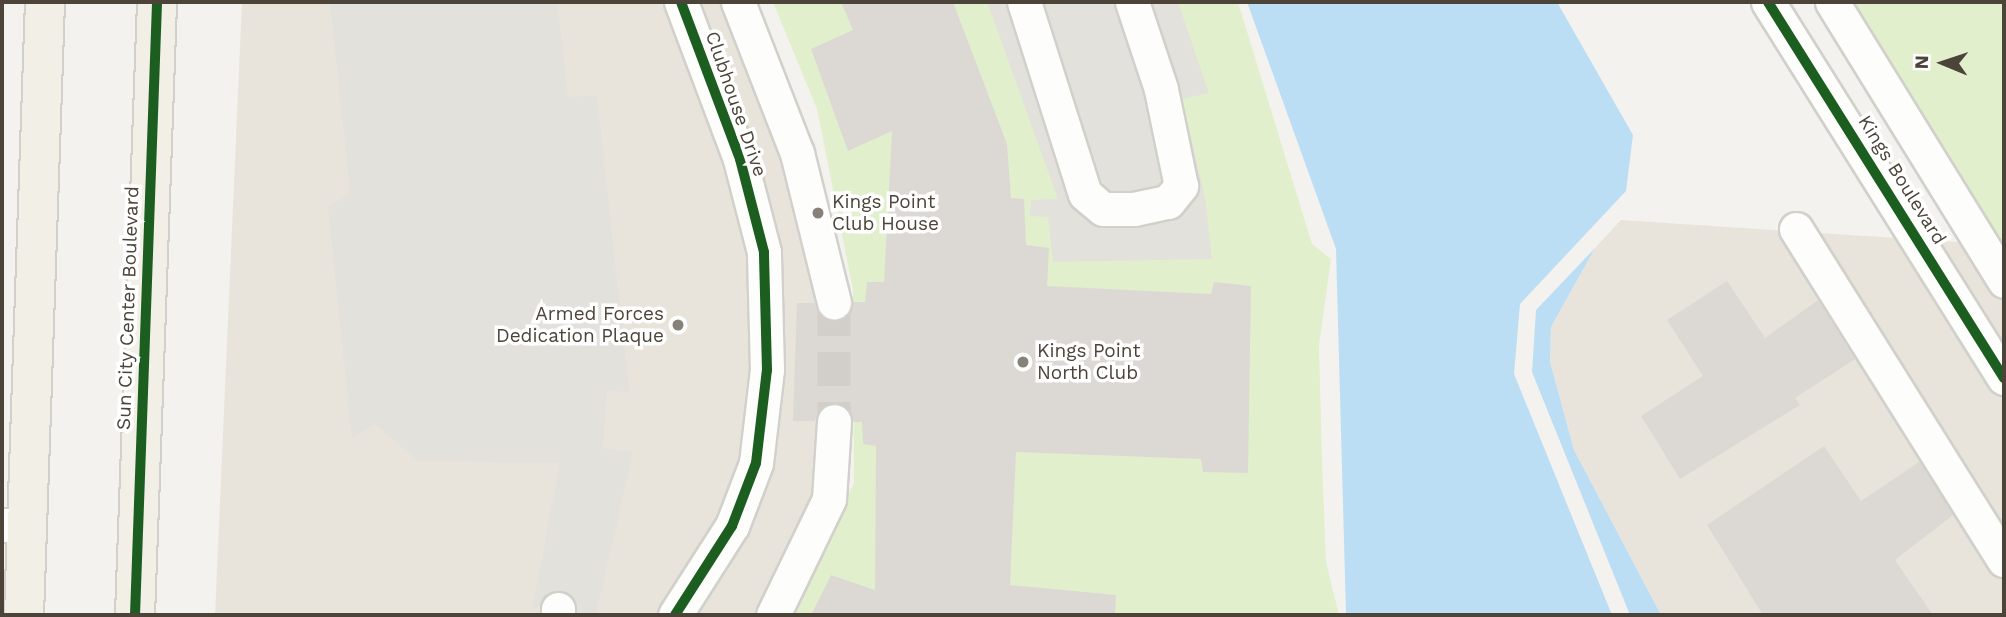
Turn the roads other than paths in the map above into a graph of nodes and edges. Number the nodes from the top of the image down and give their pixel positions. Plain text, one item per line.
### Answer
1 (45, 2) edge
2 (157, 2) edge
3 (681, 2) edge
4 (738, 2) edge
5 (1024, 2) edge
6 (1132, 2) edge
7 (1768, 2) edge
8 (1832, 2) edge
9 (1796, 229) dead end
10 (2004, 281) edge
11 (834, 302) tunnel mouth
12 (2004, 378) edge
13 (834, 421) tunnel mouth
14 (15, 524) edge
15 (2004, 560) edge
16 (24, 615) edge
17 (135, 615) edge
18 (675, 615) edge
19 (773, 615) edge

1 - 14 main road
2 - 17 main road, Sun City Center Boulevard
3 - 18 street, Clubhouse Drive
4 - 11 street
5 - 6 street
7 - 12 street, Kings Boulevard
8 - 10 street, Kings Boulevard
9 - 15 street
13 - 19 street
14 - 16 main road

